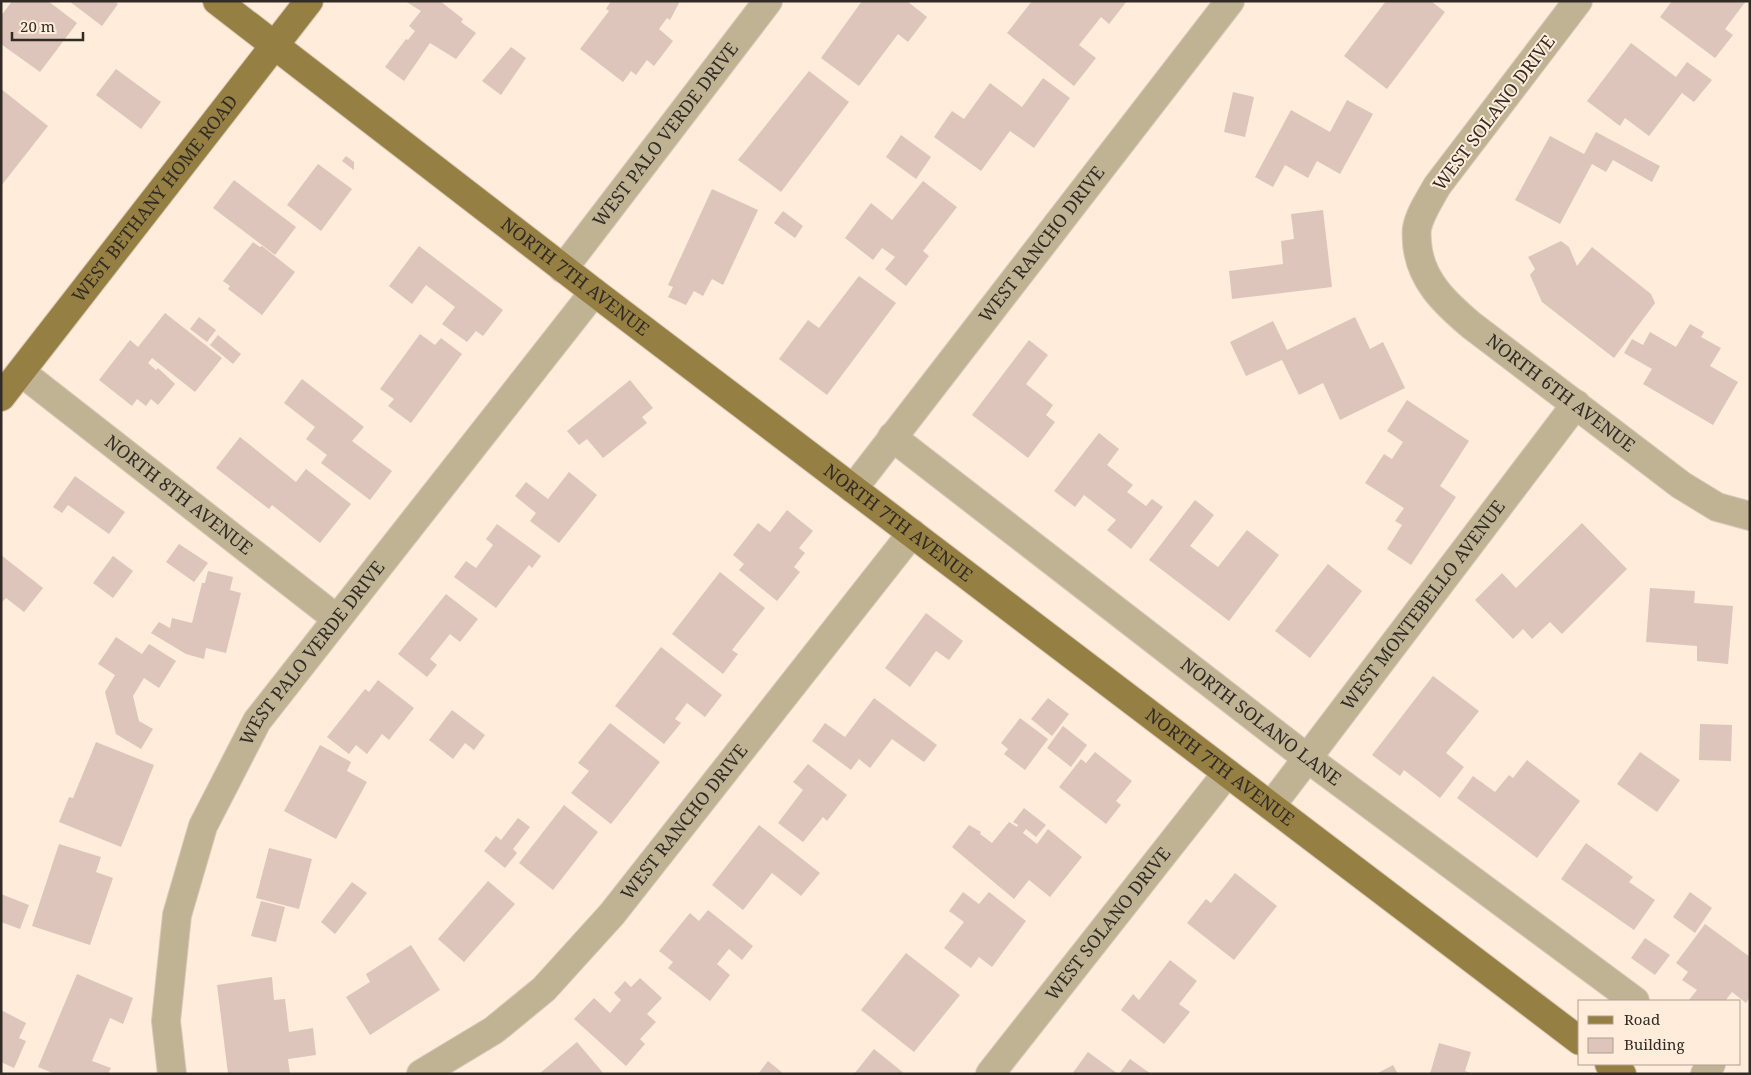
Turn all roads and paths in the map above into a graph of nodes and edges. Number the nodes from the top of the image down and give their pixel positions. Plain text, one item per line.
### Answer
1 (217, 1) edge
2 (309, 1) edge
3 (768, 1) edge
4 (1230, 1) edge
5 (1578, 1) edge
6 (276, 46) junction
7 (1416, 229) joint
8 (563, 269) junction
9 (594, 292) junction
10 (21, 372) junction
11 (1, 397) edge
12 (1576, 404) junction
13 (892, 437) junction
14 (853, 489) junction
15 (1750, 516) edge
16 (912, 533) junction
17 (337, 619) junction
18 (1308, 758) junction
19 (1226, 773) junction
20 (1271, 806) junction
21 (1634, 1000) edge
22 (1578, 1040) edge
23 (1610, 1065) edge
24 (172, 1074) edge
25 (421, 1074) edge
26 (990, 1074) edge
27 (1622, 1074) edge

1 - 6 main road, NORTH 7TH AVENUE
2 - 6 main road, WEST BETHANY HOME ROAD
3 - 8 street, WEST PALO VERDE DRIVE
4 - 13 street, WEST RANCHO DRIVE
5 - 7 street, WEST SOLANO DRIVE
6 - 8 main road, NORTH 7TH AVENUE
6 - 10 main road, WEST BETHANY HOME ROAD
7 - 12 street, NORTH 6TH AVENUE
8 - 9 main road, NORTH 7TH AVENUE
9 - 14 main road, NORTH 7TH AVENUE
9 - 17 street, WEST PALO VERDE DRIVE
10 - 11 main road, WEST BETHANY HOME ROAD
10 - 17 street, NORTH 8TH AVENUE
12 - 15 street, NORTH 6TH AVENUE
12 - 18 street, WEST MONTEBELLO AVENUE
13 - 14 street, WEST RANCHO DRIVE
13 - 18 street, NORTH SOLANO LANE
14 - 16 main road, NORTH 7TH AVENUE
16 - 19 main road, NORTH 7TH AVENUE
16 - 25 street, WEST RANCHO DRIVE
17 - 24 street, WEST PALO VERDE DRIVE
18 - 20 street, WEST MONTEBELLO AVENUE
18 - 21 street, NORTH SOLANO LANE
19 - 20 main road, NORTH 7TH AVENUE
19 - 26 street, WEST SOLANO DRIVE
20 - 22 main road, NORTH 7TH AVENUE
23 - 27 main road

